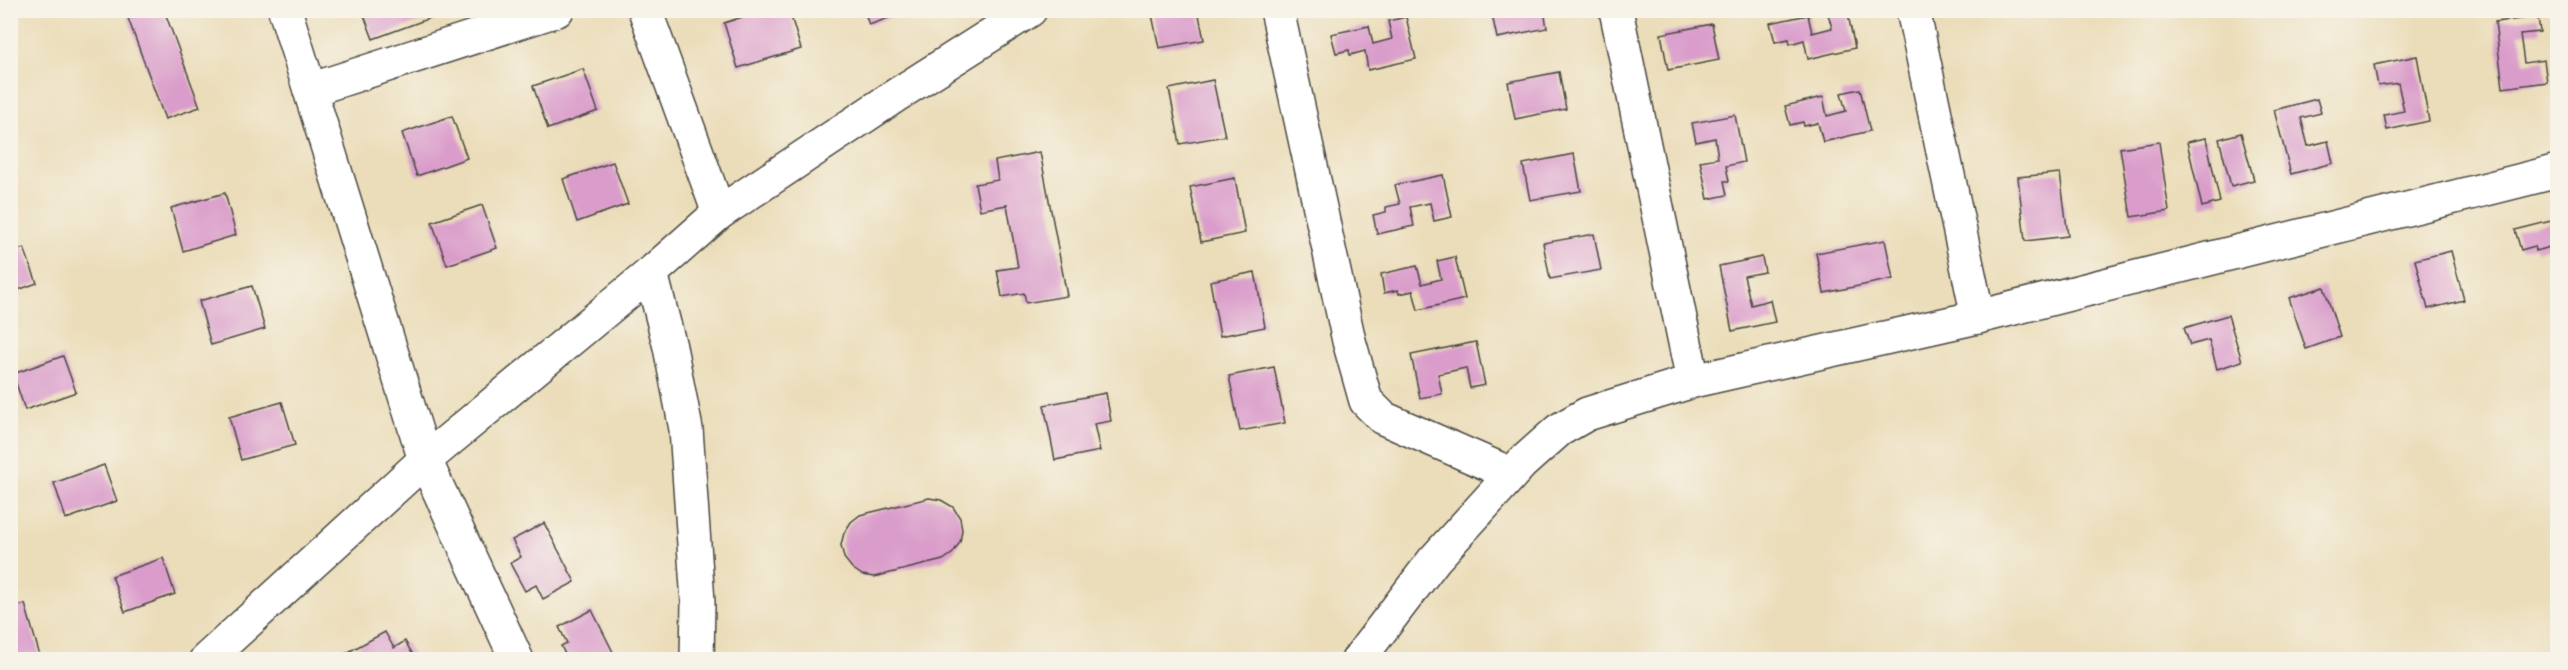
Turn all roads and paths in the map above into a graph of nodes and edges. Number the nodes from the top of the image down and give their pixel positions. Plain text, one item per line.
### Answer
1 (285, 10) edge
2 (556, 10) edge
3 (645, 10) edge
4 (1030, 10) edge
5 (1277, 10) edge
6 (1616, 10) edge
7 (1913, 10) edge
8 (310, 90) junction
9 (2558, 171) edge
10 (719, 213) junction
11 (651, 273) junction
12 (1978, 317) junction
13 (1693, 381) junction
14 (425, 460) junction
15 (1511, 474) junction
16 (206, 660) edge
17 (517, 660) edge
18 (697, 660) edge
19 (1358, 660) edge

1 - 8 street
2 - 8 street
3 - 10 street
4 - 10 street
5 - 15 street
6 - 13 street
7 - 12 street
8 - 14 street
9 - 12 street
10 - 11 street
11 - 14 street
11 - 18 street
12 - 13 street
13 - 15 street
14 - 16 street
14 - 17 street
15 - 19 street

